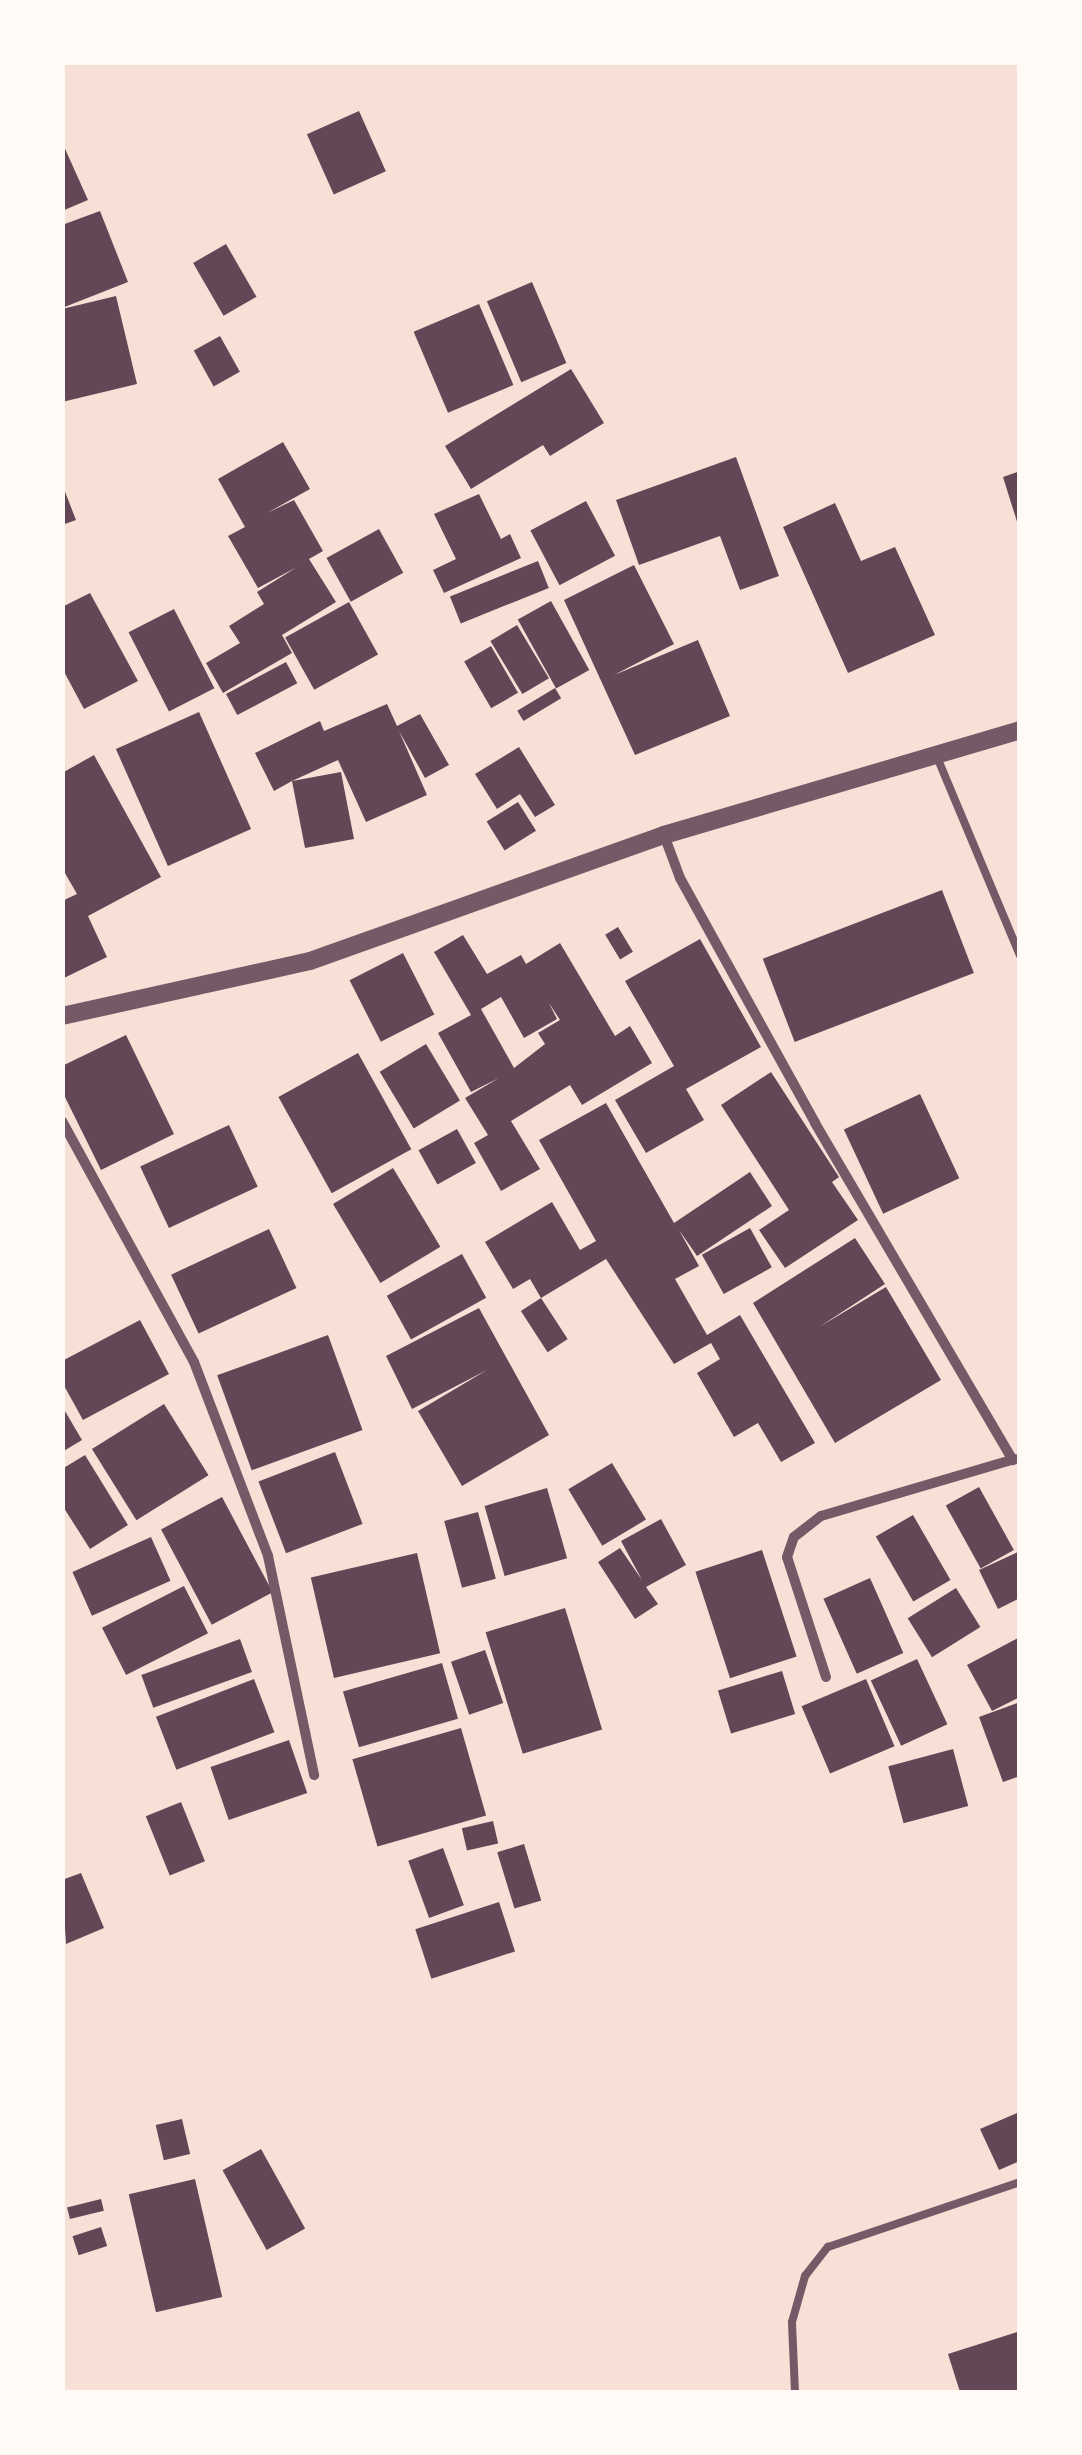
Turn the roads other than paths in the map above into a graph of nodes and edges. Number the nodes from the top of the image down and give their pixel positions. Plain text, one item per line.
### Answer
1 (1020, 730) edge
2 (935, 753) junction
3 (664, 835) junction
4 (1020, 955) edge
5 (62, 1016) edge
6 (62, 1121) edge
7 (1016, 1459) edge
8 (826, 1677) dead end
9 (314, 1775) dead end
10 (1020, 2182) edge
11 (795, 2392) edge

1 - 2 street
2 - 3 street
2 - 4 lane
3 - 5 street
3 - 7 street
6 - 9 street
7 - 8 street
10 - 11 lane

